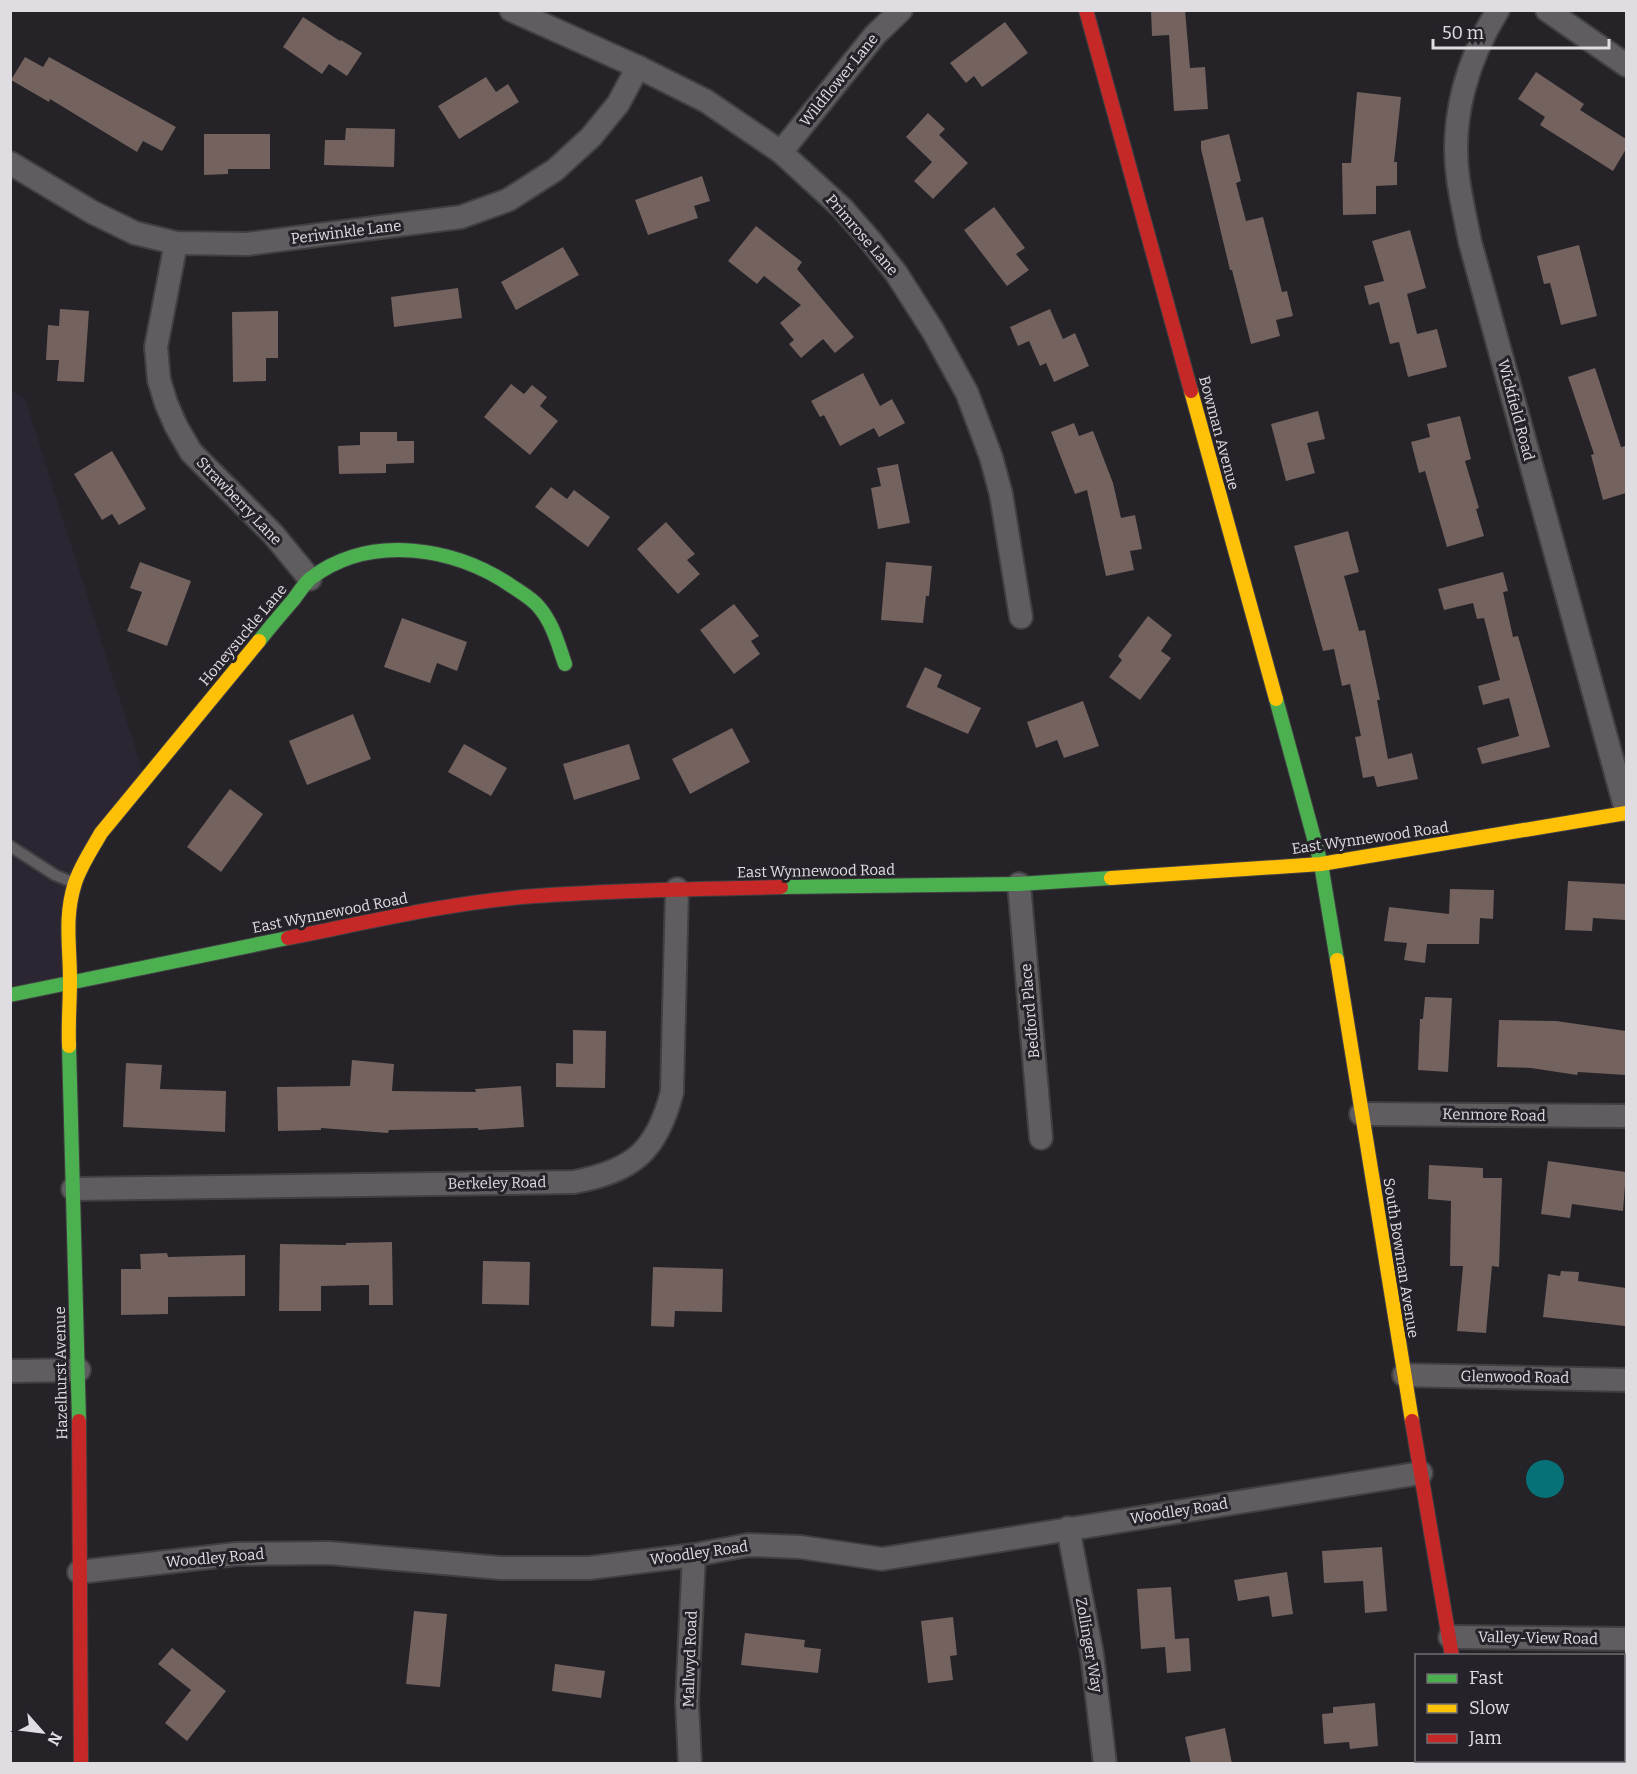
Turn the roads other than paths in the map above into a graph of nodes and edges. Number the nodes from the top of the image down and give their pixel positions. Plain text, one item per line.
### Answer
1 (511, 10) edge
2 (901, 10) edge
3 (1086, 10) edge
4 (1498, 10) edge
5 (1547, 10) edge
6 (1626, 65) edge
7 (638, 67) junction
8 (781, 152) junction
9 (10, 163) edge
10 (176, 243) junction
11 (310, 579) junction
12 (1021, 617) dead end
13 (565, 664) dead end
14 (1626, 812) edge
15 (10, 846) edge
16 (1321, 864) junction
17 (75, 883) junction
18 (1019, 884) junction
19 (677, 889) junction
20 (70, 982) junction
21 (10, 995) edge
22 (1361, 1114) junction
23 (1626, 1116) edge
24 (1041, 1138) dead end
25 (74, 1189) junction
26 (79, 1370) junction
27 (10, 1371) edge
28 (1404, 1375) junction
29 (1626, 1380) edge
30 (1421, 1473) junction
31 (1068, 1528) junction
32 (694, 1555) junction
33 (79, 1572) junction
34 (1626, 1639) edge
35 (1451, 1646) edge
36 (81, 1764) edge
37 (690, 1764) edge
38 (1105, 1764) edge

1 - 7 street, Primrose Lane
2 - 8 street, Wildflower Lane
3 - 16 street, Bowman Avenue
4 - 14 street, Wickfield Road
5 - 6 street
7 - 8 street, Primrose Lane
7 - 10 street, Periwinkle Lane
8 - 12 street, Primrose Lane
9 - 10 street, Periwinkle Lane
10 - 11 street, Strawberry Lane
11 - 13 street, Honeysuckle Lane
11 - 17 street, Honeysuckle Lane
14 - 16 street, East Wynnewood Road
15 - 17 lane
16 - 18 street, East Wynnewood Road
16 - 22 street, South Bowman Avenue
17 - 20 street, Honeysuckle Lane
18 - 19 street, East Wynnewood Road
18 - 24 street, Bedford Place
19 - 20 street, East Wynnewood Road
19 - 25 street, Berkeley Road
20 - 21 street, East Wynnewood Road
20 - 25 street, Hazelhurst Avenue
22 - 23 street, Kenmore Road
22 - 28 street, South Bowman Avenue
25 - 26 street, Hazelhurst Avenue
26 - 27 street
26 - 33 street, Hazelhurst Avenue
28 - 29 street, Glenwood Road
28 - 30 street, South Bowman Avenue
30 - 31 street, Woodley Road
30 - 35 street, South Bowman Avenue
31 - 32 street, Woodley Road
31 - 38 street, Zollinger Way
32 - 33 street, Woodley Road
32 - 37 street, Mallwyd Road
33 - 36 street, Hazelhurst Avenue
34 - 35 street, Valley-View Road

